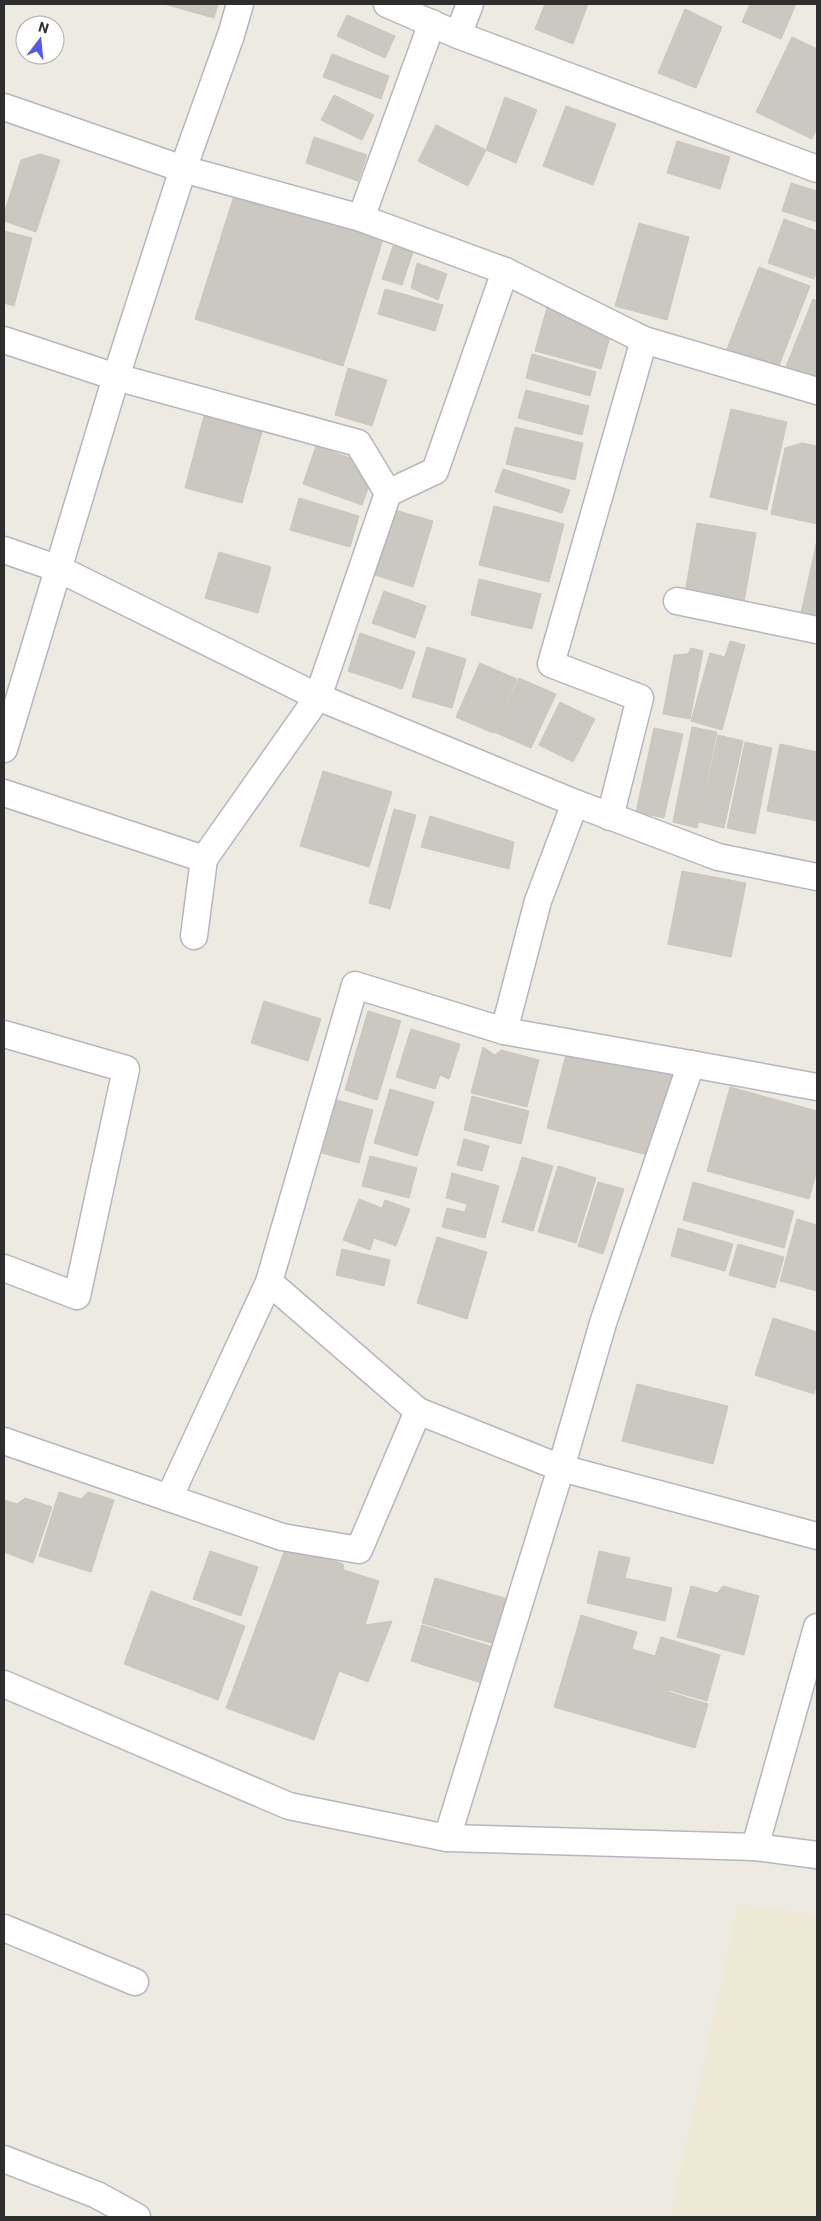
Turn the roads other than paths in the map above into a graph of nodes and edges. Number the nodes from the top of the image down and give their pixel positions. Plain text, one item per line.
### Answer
1 (240, 4) edge
2 (387, 4) edge
3 (470, 4) edge
4 (432, 23) junction
5 (458, 35) junction
6 (4, 107) edge
7 (183, 169) junction
8 (817, 169) edge
9 (361, 218) junction
10 (505, 271) junction
11 (4, 340) edge
12 (644, 340) junction
13 (116, 377) junction
14 (817, 391) edge
15 (388, 492) junction
16 (4, 550) edge
17 (59, 569) junction
18 (677, 601) dead end
19 (817, 630) edge
20 (318, 697) junction
21 (4, 749) edge
22 (4, 793) edge
23 (575, 803) junction
24 (610, 817) junction
25 (204, 858) junction
26 (817, 877) edge
27 (194, 936) dead end
28 (504, 1031) junction
29 (4, 1034) edge
30 (691, 1064) junction
31 (817, 1087) edge
32 (4, 1268) edge
33 (269, 1282) junction
34 (418, 1411) junction
35 (4, 1441) edge
36 (561, 1468) junction
37 (169, 1498) junction
38 (817, 1536) edge
39 (817, 1627) edge
40 (4, 1684) edge
41 (447, 1838) junction
42 (755, 1847) junction
43 (817, 1855) edge
44 (4, 1928) edge
45 (135, 1982) dead end
46 (4, 2159) edge
47 (137, 2217) edge

1 - 7 street
2 - 4 street
3 - 5 street
4 - 5 street
4 - 9 street
5 - 8 street
6 - 7 street
7 - 9 street
7 - 13 street
9 - 10 street
10 - 12 street
10 - 15 street
11 - 13 street
12 - 14 street
12 - 24 street
13 - 15 street
13 - 17 street
15 - 20 street
16 - 17 street
17 - 20 street
17 - 21 street
18 - 19 street
20 - 23 street
20 - 25 street
22 - 25 street
23 - 24 street
23 - 28 street
24 - 26 street
25 - 27 street
28 - 30 street
28 - 33 street
29 - 32 street
30 - 31 street
30 - 36 street
33 - 34 street
33 - 37 street
34 - 36 street
34 - 37 street
35 - 37 street
36 - 38 street
36 - 41 street
39 - 42 street
40 - 41 street
41 - 42 street
42 - 43 street
44 - 45 street
46 - 47 street

